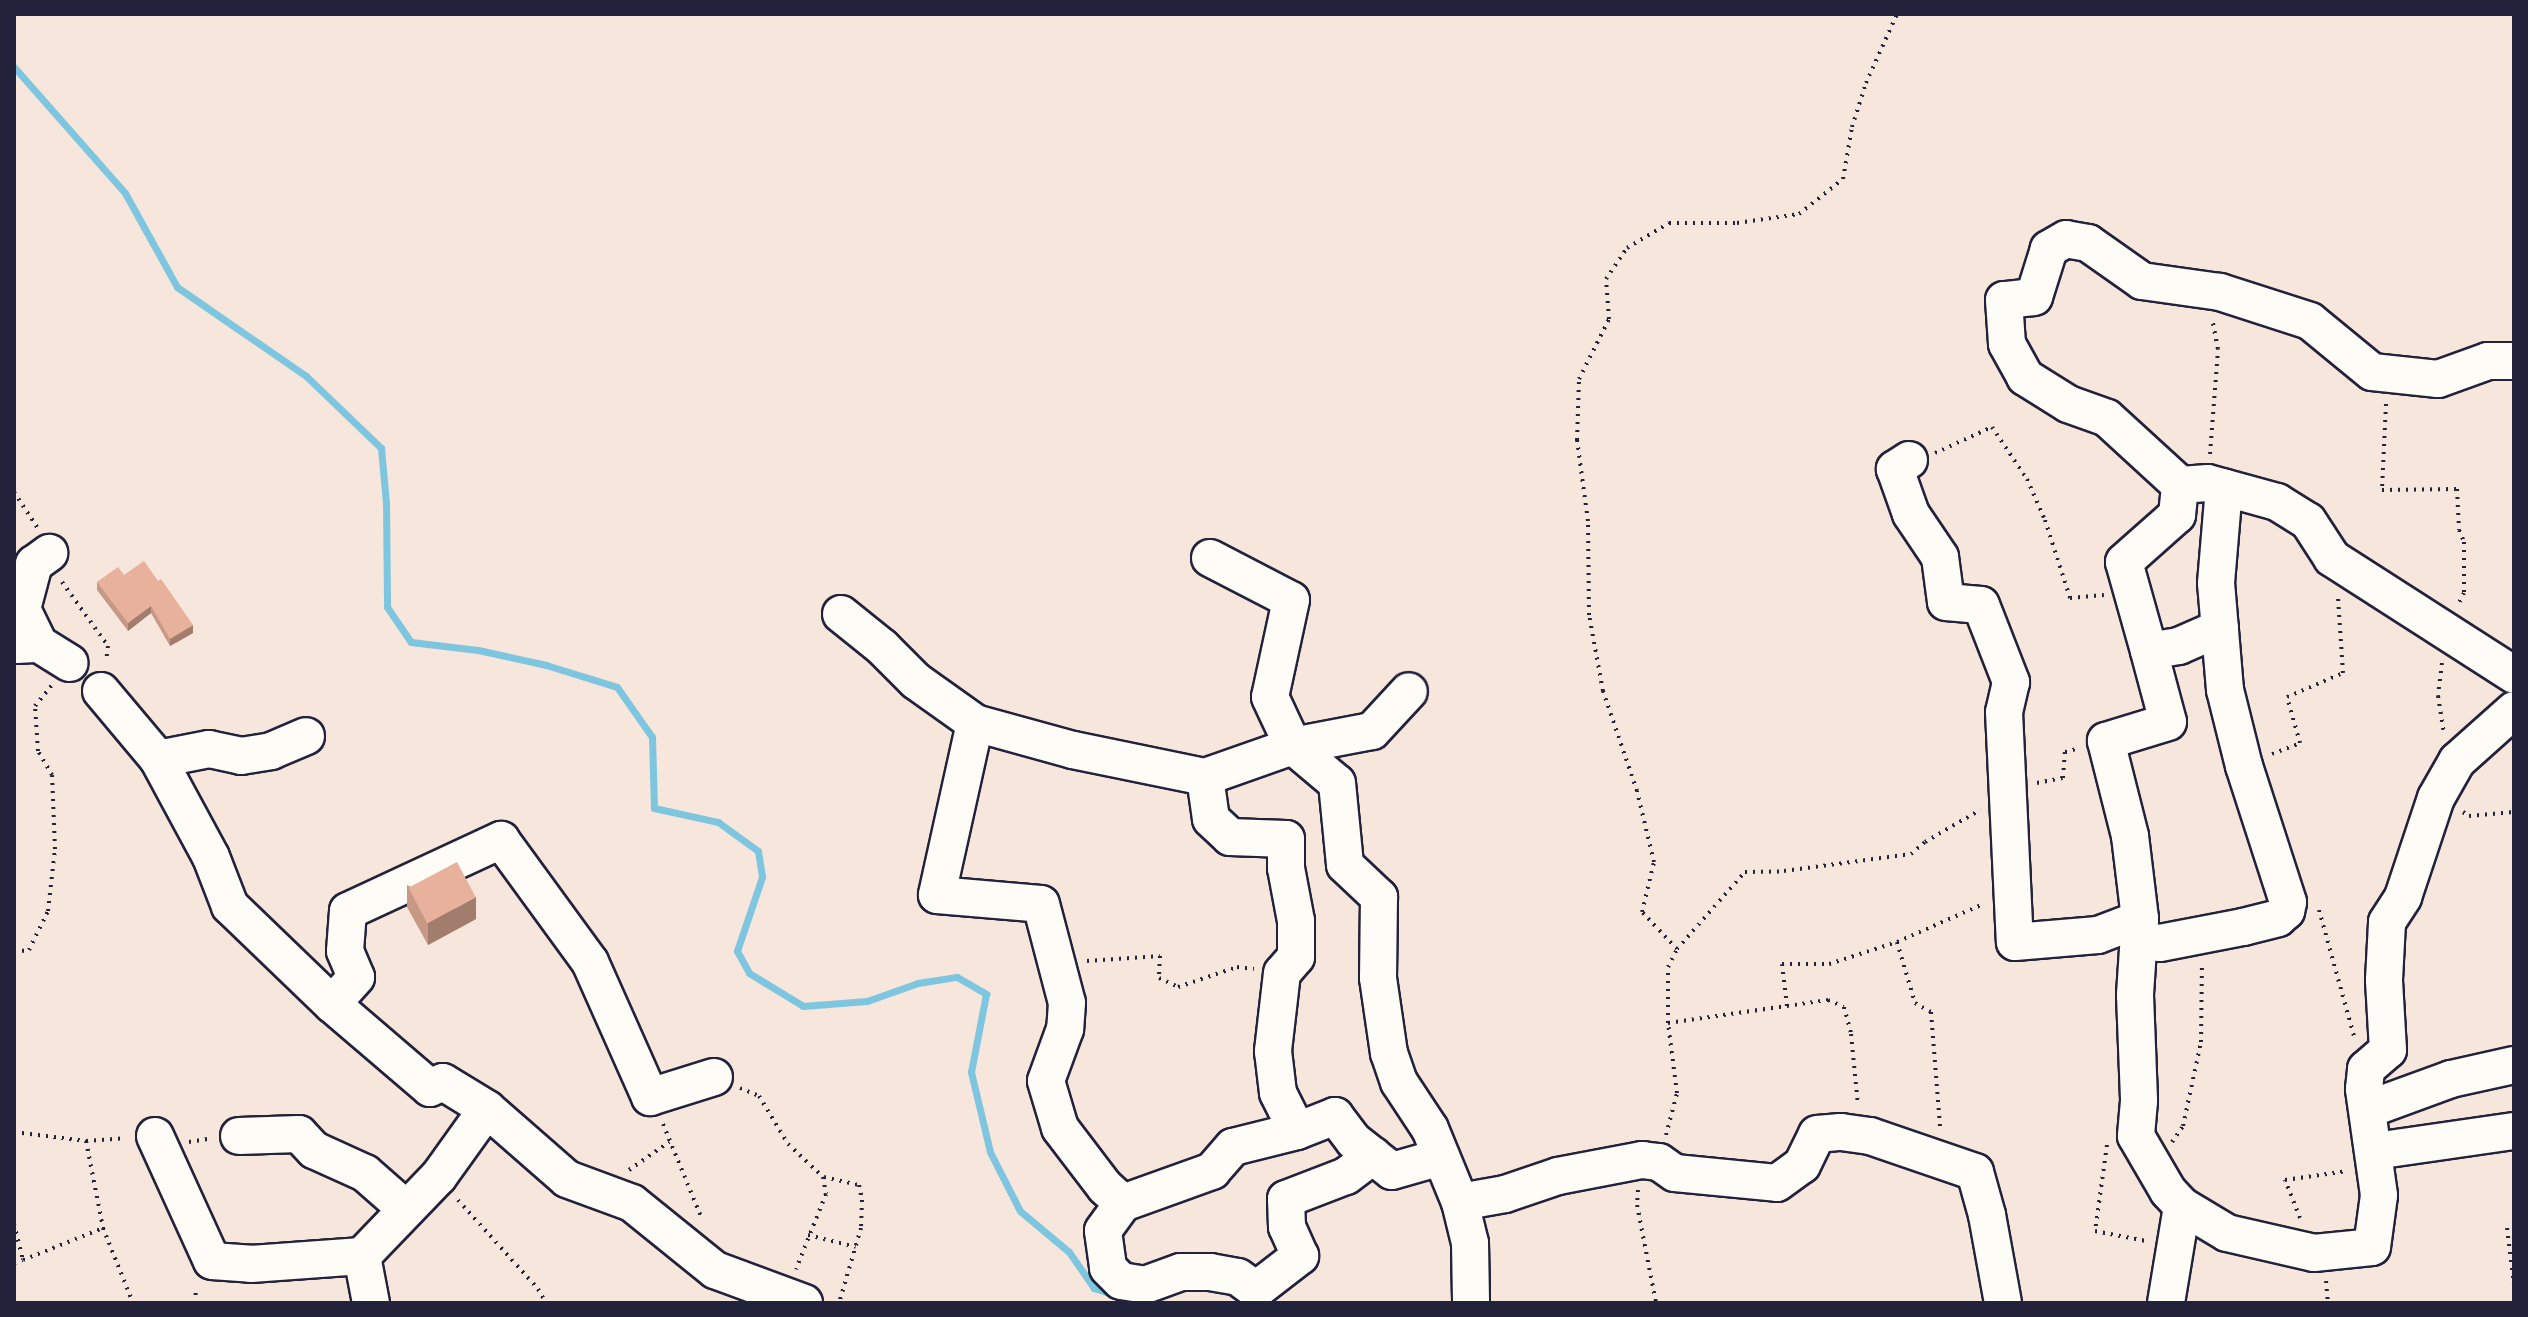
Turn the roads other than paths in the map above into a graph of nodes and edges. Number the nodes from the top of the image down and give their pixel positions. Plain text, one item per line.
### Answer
1 (2514, 361) edge
2 (1909, 460) road end
3 (2204, 485) junction
4 (49, 553) road end
5 (1210, 558) dead end
6 (18, 605) edge
7 (841, 614) dead end
8 (2220, 628) junction
9 (26, 645) edge
10 (2149, 651) junction
11 (70, 663) road end
12 (2514, 675) edge
13 (101, 691) road end
14 (1409, 691) dead end
15 (2514, 710) edge
16 (975, 723) junction
17 (306, 736) dead end
18 (1293, 746) junction
19 (158, 759) junction
20 (1205, 777) junction
21 (2139, 930) junction
22 (332, 1004) junction
23 (2514, 1065) edge
24 (714, 1077) road end
25 (487, 1109) junction
26 (2369, 1109) junction
27 (1297, 1131) junction
28 (2514, 1131) edge
29 (155, 1136) dead end
30 (239, 1136) dead end
31 (1373, 1156) junction
32 (1441, 1157) junction
33 (2376, 1159) junction
34 (1460, 1202) junction
35 (1123, 1203) junction
36 (2182, 1206) junction
37 (406, 1209) junction
38 (362, 1256) junction
39 (1264, 1297) edge
40 (796, 1301) edge
41 (371, 1303) edge
42 (1471, 1303) edge
43 (2003, 1303) edge
44 (2166, 1303) edge

1 - 3 street
2 - 21 street
3 - 8 street
3 - 10 street
3 - 12 street
4 - 6 street
5 - 18 street
6 - 9 street
7 - 16 street
8 - 10 street
8 - 21 street
9 - 11 street
10 - 21 street
13 - 19 street
14 - 18 street
15 - 26 street
16 - 20 street
16 - 35 street
17 - 19 street
18 - 20 street
18 - 32 street
19 - 22 street
20 - 27 street
21 - 36 street
22 - 24 street
22 - 25 street
23 - 26 street
25 - 37 street
25 - 40 street
26 - 33 street
27 - 31 street
27 - 35 street
28 - 33 street
29 - 38 street
30 - 37 street
31 - 32 street
31 - 39 street
32 - 34 street
33 - 36 street
34 - 42 street
34 - 43 street
35 - 39 street
36 - 44 street
37 - 38 street
38 - 41 street

